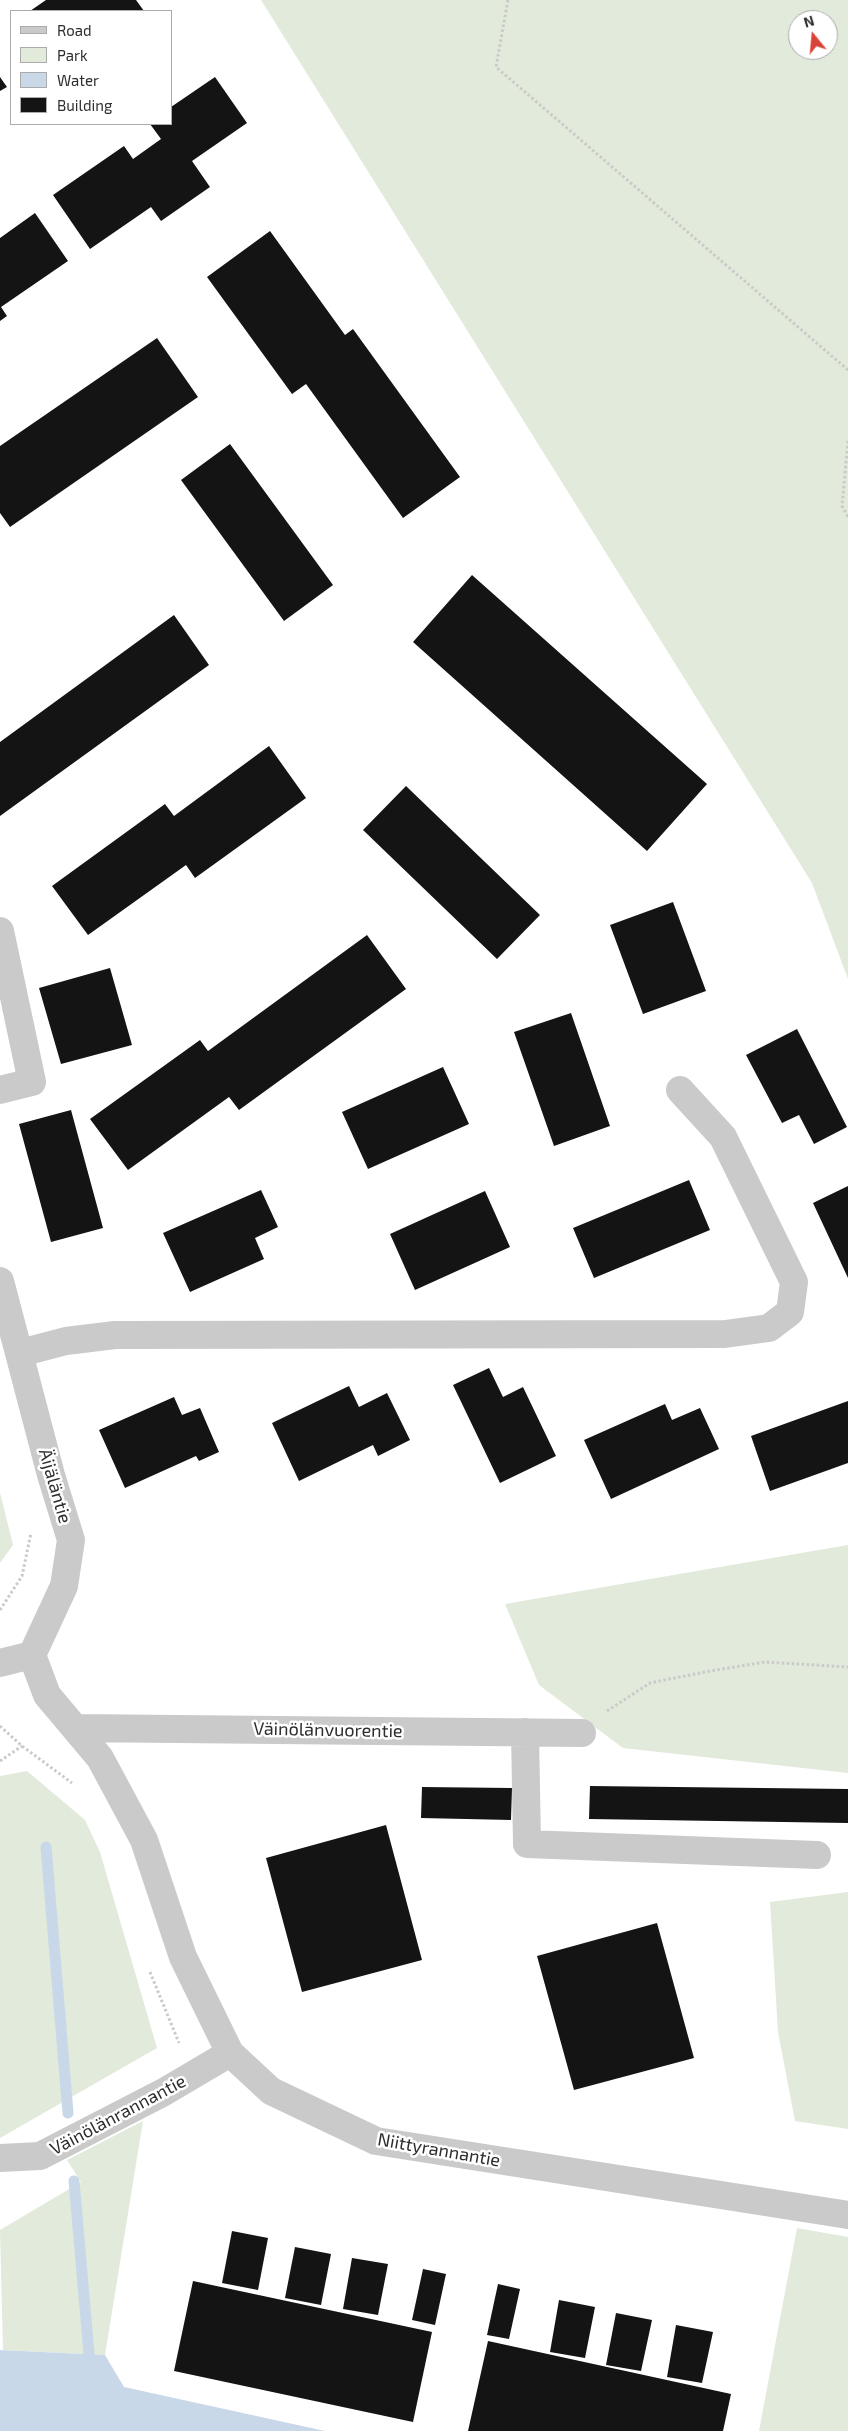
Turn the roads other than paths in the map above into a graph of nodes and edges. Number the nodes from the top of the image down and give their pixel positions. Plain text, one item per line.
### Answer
1 (0, 931) edge
2 (0, 1090) edge
3 (680, 1090) dead end
4 (0, 1281) edge
5 (20, 1353) junction
6 (32, 1655) junction
7 (0, 1663) edge
8 (75, 1728) junction
9 (525, 1732) junction
10 (582, 1733) road end
11 (817, 1855) dead end
12 (230, 2053) junction
13 (0, 2158) edge
14 (848, 2214) edge

1 - 2 street
3 - 5 street
4 - 5 street, Äijäläntie
5 - 6 street, Äijäläntie
6 - 7 street
6 - 8 street, Niittyrannantie
8 - 9 street, Väinölänvuorentie
8 - 12 street, Niittyrannantie
9 - 10 street, Väinölänvuorentie
9 - 11 street
12 - 13 street, Väinölänrannantie
12 - 14 street, Niittyrannantie

